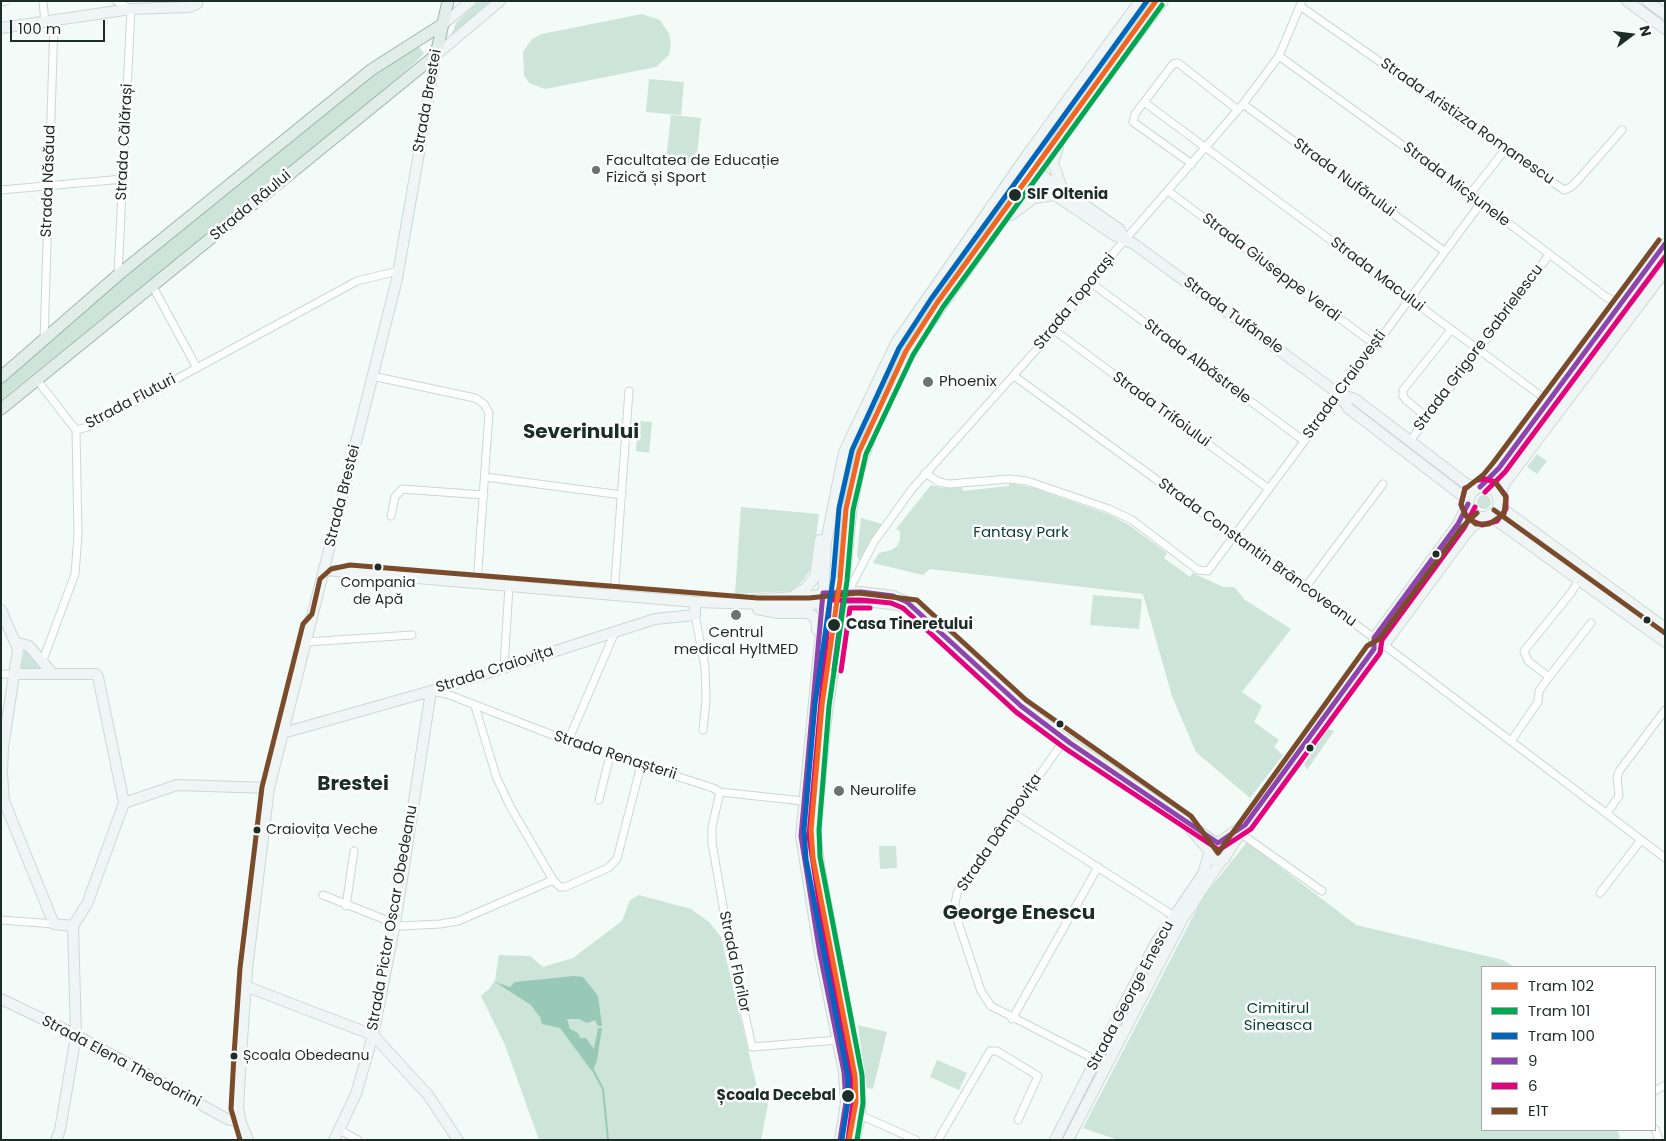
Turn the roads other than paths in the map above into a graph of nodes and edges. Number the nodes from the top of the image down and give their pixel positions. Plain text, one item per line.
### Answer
1 (6, 1) edge
2 (43, 1) edge
3 (116, 1) edge
4 (198, 1) edge
5 (448, 1) edge
6 (471, 1) edge
7 (500, 1) edge
8 (1140, 1) edge
9 (1163, 1) edge
10 (1626, 1) edge
11 (1647, 1) edge
12 (1, 2) edge
13 (1301, 4) edge
14 (131, 9) junction
15 (1664, 12) edge
16 (49, 22) junction
17 (1655, 22) junction
18 (443, 24) junction
19 (1, 28) edge
20 (1665, 29) edge
21 (436, 55) junction
22 (1278, 56) junction
23 (415, 71) junction
24 (432, 78) junction
25 (1144, 102) junction
26 (1241, 107) junction
27 (1622, 130) dead end
28 (1061, 136) junction
29 (1206, 148) junction
30 (1506, 150) junction
31 (1192, 164) junction
32 (1020, 165) junction
33 (1035, 176) junction
34 (123, 179) junction
35 (48, 186) junction
36 (1, 190) edge
37 (1168, 191) junction
38 (1058, 192) junction
39 (1470, 194) junction
40 (1481, 203) junction
41 (1005, 218) junction
42 (1126, 240) junction
43 (1665, 244) edge
44 (1444, 251) junction
45 (1549, 255) junction
46 (398, 271) junction
47 (1665, 271) edge
48 (118, 275) junction
49 (1090, 282) junction
50 (153, 287) junction
51 (1409, 298) junction
52 (1620, 305) junction
53 (1635, 311) junction
54 (1054, 330) junction
55 (1451, 330) junction
56 (44, 340) junction
57 (1374, 344) junction
58 (1479, 350) junction
59 (197, 368) junction
60 (372, 376) junction
61 (1014, 376) junction
62 (1, 378) edge
63 (37, 380) junction
64 (629, 391) dead end
65 (1339, 394) junction
66 (1548, 401) junction
67 (1, 409) edge
68 (1428, 418) junction
69 (76, 430) junction
70 (1304, 441) junction
71 (1410, 442) junction
72 (925, 473) junction
73 (485, 477) junction
74 (1383, 484) dead end
75 (1478, 488) junction
76 (1269, 489) junction
77 (484, 495) junction
78 (622, 495) junction
79 (1468, 502) junction
80 (1499, 502) junction
81 (832, 504) junction
82 (391, 516) dead end
83 (1486, 517) junction
84 (1235, 536) junction
85 (325, 570) junction
86 (349, 572) junction
87 (1582, 575) junction
88 (477, 583) junction
89 (509, 586) junction
90 (1304, 589) junction
91 (614, 595) junction
92 (845, 595) junction
93 (793, 596) junction
94 (823, 598) junction
95 (695, 602) junction
96 (743, 603) junction
97 (1, 610) edge
98 (695, 615) junction
99 (1591, 623) dead end
100 (310, 627) junction
101 (1665, 628) edge
102 (615, 632) junction
103 (412, 635) dead end
104 (306, 642) junction
105 (819, 642) junction
106 (1665, 642) edge
107 (18, 643) junction
108 (1377, 644) junction
109 (42, 660) junction
110 (504, 667) junction
111 (52, 673) junction
112 (1, 674) edge
113 (14, 674) junction
114 (1549, 677) junction
115 (431, 691) junction
116 (475, 706) junction
117 (1665, 710) edge
118 (703, 730) dead end
119 (282, 733) junction
120 (1065, 739) junction
121 (568, 741) junction
122 (1511, 741) junction
123 (610, 755) junction
124 (641, 765) junction
125 (269, 788) junction
126 (720, 792) junction
127 (599, 800) dead end
128 (803, 801) junction
129 (124, 803) junction
130 (1013, 813) junction
131 (1607, 813) junction
132 (1242, 829) junction
133 (1642, 840) junction
134 (1213, 848) junction
135 (354, 851) dead end
136 (1224, 857) junction
137 (1665, 858) edge
138 (1098, 867) junction
139 (553, 880) junction
140 (1322, 891) dead end
141 (1600, 893) dead end
142 (323, 895) dead end
143 (346, 906) junction
144 (1177, 918) junction
145 (1, 920) edge
146 (54, 924) junction
147 (395, 924) junction
148 (74, 926) junction
149 (245, 986) junction
150 (1, 999) edge
151 (1012, 1019) junction
152 (76, 1035) junction
153 (373, 1035) junction
154 (838, 1040) junction
155 (1096, 1060) junction
156 (1106, 1065) junction
157 (860, 1115) junction
158 (1018, 1120) dead end
159 (241, 1123) junction
160 (340, 1130) junction
161 (56, 1140) edge
162 (248, 1140) edge
163 (334, 1140) edge
164 (358, 1140) edge
165 (458, 1140) edge
166 (840, 1140) edge
167 (855, 1140) edge
168 (916, 1140) edge
169 (938, 1140) edge
170 (1055, 1140) edge
171 (1068, 1140) edge

1 - 12 street
2 - 16 street, Strada Năsăud
3 - 14 street
4 - 14 street
5 - 18 main road, Strada Brestei
6 - 18 street, Strada Râului
7 - 21 street, Strada Râului
8 - 32 street
9 - 28 street
10 - 17 street
11 - 15 street
13 - 22 street, Strada Toporași
13 - 30 street, Strada Aristizza Romanescu
14 - 16 street
14 - 34 street, Strada Călărași
15 - 17 street
16 - 19 street
16 - 35 street, Strada Năsăud
17 - 20 street
18 - 21 main road, Strada Brestei
18 - 48 main road, Strada Râului
21 - 23 main road, Strada Râului
21 - 24 street, Strada Brestei
22 - 26 street, Strada Toporași
22 - 39 street, Strada Micșunele
23 - 24 street
23 - 50 main road, Strada Râului
24 - 46 street, Strada Brestei
25 - 26 street, Strada Nufărului
25 - 29 street, Strada Macului
25 - 31 street, Strada Nufărului
26 - 29 street, Strada Toporași
26 - 44 street, Strada Nufărului
27 - 30 street, Strada Aristizza Romanescu
28 - 33 street
28 - 38 street
29 - 31 street, Strada Toporași
29 - 51 street, Strada Macului
30 - 39 street
31 - 37 street, Strada Toporași
32 - 33 street, Strada Tufănele
32 - 81 street
33 - 38 street, Strada Tufănele
33 - 41 street
34 - 35 street
34 - 48 street, Strada Călărași
35 - 36 street
35 - 56 street, Strada Năsăud
37 - 42 street, Strada Toporași
37 - 57 street, Strada Giuseppe Verdi
38 - 41 street
38 - 42 street, Strada Tufănele
39 - 40 street, Strada Micșunele
40 - 44 street, Strada Craiovești
40 - 45 street, Strada Micșunele
41 - 92 street
42 - 49 street, Strada Toporași
42 - 65 street, Strada Tufănele
43 - 52 street
44 - 51 street, Strada Craiovești
45 - 52 street, Strada Micșunele
45 - 58 street, Strada Grigore Gabrielescu
46 - 59 street, Strada Fluturi
46 - 60 street, Strada Brestei
47 - 53 street
48 - 56 main road, Strada Râului
49 - 54 street, Strada Toporași
49 - 70 street, Strada Albăstrele
50 - 59 street
50 - 63 main road, Strada Râului
51 - 55 street, Strada Macului
51 - 57 street, Strada Craiovești
52 - 53 street, Strada Micșunele
52 - 66 street
53 - 80 street
54 - 61 street, Strada Toporași
54 - 76 street, Strada Trifoiului
55 - 58 street, Strada Macului
55 - 68 street
56 - 62 main road, Strada Râului
57 - 65 street, Strada Craiovești
58 - 66 street, Strada Macului
58 - 68 street, Strada Grigore Gabrielescu
59 - 69 street, Strada Fluturi
60 - 73 street
60 - 85 street, Strada Brestei
61 - 72 street, Strada Toporași
61 - 84 street, Strada Constantin Brâncoveanu
63 - 67 main road, Strada Râului
63 - 69 street
64 - 78 street
65 - 70 street, Strada Craiovești
65 - 71 street
65 - 79 street
66 - 75 street
68 - 71 street, Strada Grigore Gabrielescu
69 - 109 street, Strada Fluturi
70 - 76 street, Strada Craiovești
71 - 75 street
72 - 84 street, Strada Craiovești
72 - 92 street, Strada Toporași
73 - 77 street
73 - 78 street
74 - 90 street
75 - 79 street
75 - 80 street
76 - 84 street, Strada Craiovești
77 - 82 street
77 - 88 street
78 - 91 street
79 - 83 street
79 - 108 street, Strada George Enescu
80 - 83 street
80 - 87 street
81 - 93 street
81 - 94 street
83 - 87 street
83 - 108 street, Strada George Enescu
84 - 90 street, Strada Constantin Brâncoveanu
85 - 86 street
85 - 100 street, Strada Brestei
86 - 88 street
86 - 100 street
87 - 101 street
87 - 106 street
87 - 114 street
88 - 89 street
89 - 91 street
89 - 110 street
90 - 108 street, Strada Constantin Brâncoveanu
91 - 95 street
92 - 94 street
92 - 120 street
92 - 157 street
93 - 94 street
93 - 96 street
94 - 96 street
94 - 105 street
95 - 96 street
95 - 98 street
96 - 105 street
97 - 107 street
98 - 102 street, Strada Craiovița
98 - 118 street
99 - 114 street
100 - 104 street, Strada Brestei
102 - 110 street, Strada Craiovița
102 - 121 street
103 - 104 street
104 - 119 street, Strada Brestei
105 - 128 street
107 - 109 street
107 - 113 street
108 - 122 street, Strada Constantin Brâncoveanu
108 - 132 street, Strada George Enescu
109 - 111 street
110 - 115 street, Strada Craiovița
111 - 113 street
111 - 129 street
112 - 113 street
113 - 146 street
114 - 122 street
115 - 116 street, Strada Renașterii
115 - 119 street, Strada Craiovița
115 - 147 street, Strada Pictor Oscar Obedeanu
116 - 121 street, Strada Renașterii
116 - 139 street
117 - 131 street
119 - 125 street, Strada Brestei
120 - 130 street, Strada Dâmbovița
120 - 134 street
121 - 123 street, Strada Renașterii
122 - 131 street, Strada Constantin Brâncoveanu
123 - 124 street, Strada Renașterii
123 - 127 street
124 - 126 street, Strada Renașterii
124 - 139 street
125 - 129 street
125 - 149 street, Strada Brestei
126 - 128 street, Strada Renașterii
126 - 154 street, Strada Florilor
128 - 154 street
129 - 148 street
130 - 138 street
130 - 151 street, Strada Dâmbovița
131 - 133 street, Strada Constantin Brâncoveanu
132 - 134 street, Strada George Enescu
132 - 136 street, Strada George Enescu
132 - 140 street
133 - 137 street, Strada Constantin Brâncoveanu
133 - 141 street
134 - 136 street
134 - 136 street
134 - 144 street, Strada George Enescu
135 - 143 street
136 - 144 street, Strada George Enescu
138 - 144 street
138 - 151 street
139 - 147 street
142 - 143 street
143 - 147 street
144 - 155 street, Strada George Enescu
144 - 156 street, Strada George Enescu
145 - 146 street
146 - 148 street
147 - 153 street, Strada Pictor Oscar Obedeanu
148 - 152 street
149 - 153 street
149 - 159 street, Strada Brestei
150 - 152 street, Strada Elena Theodorini
151 - 155 street, Strada Dâmbovița
152 - 159 street, Strada Elena Theodorini
152 - 161 street
153 - 160 street, Strada Pictor Oscar Obedeanu
153 - 165 street
154 - 166 street
155 - 156 street, Strada Dâmbovița
155 - 170 street, Strada George Enescu
156 - 171 street, Strada George Enescu
157 - 167 street
157 - 168 street
158 - 169 street
159 - 162 street, Strada Brestei
160 - 163 street, Strada Pictor Oscar Obedeanu
160 - 164 street

